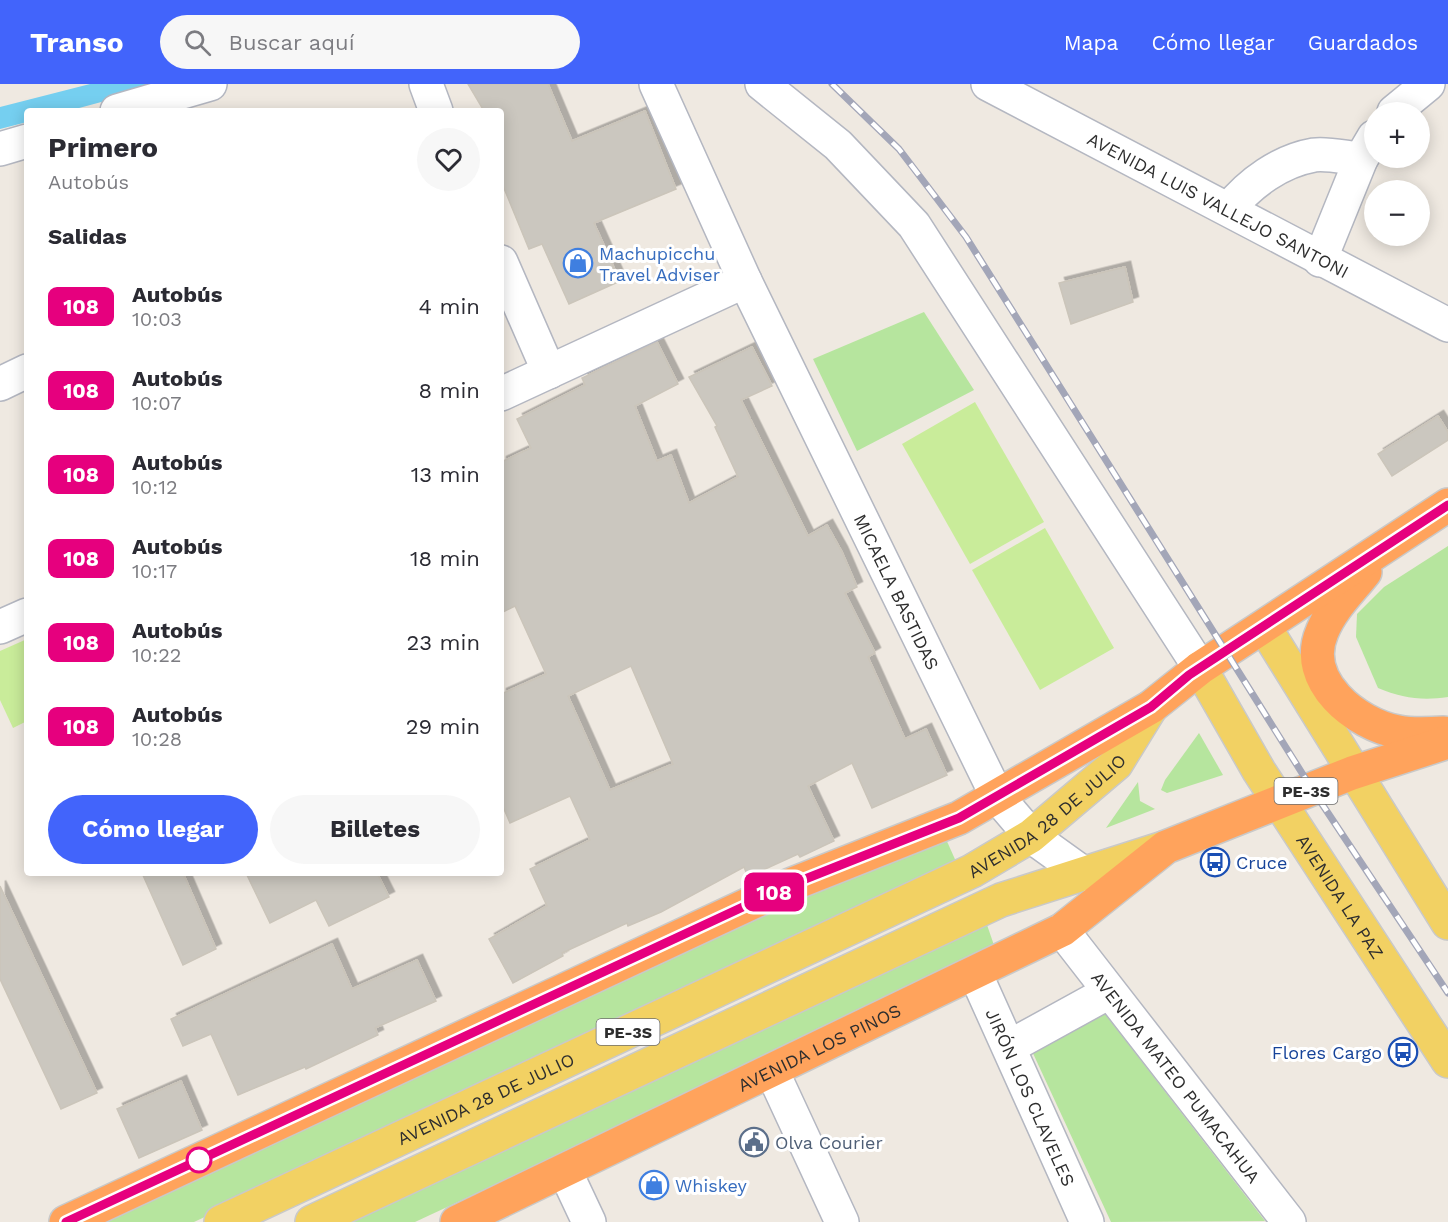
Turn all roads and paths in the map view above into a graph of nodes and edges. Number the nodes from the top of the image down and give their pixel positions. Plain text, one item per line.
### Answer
1 (210, 84) edge
2 (426, 84) edge
3 (656, 84) edge
4 (762, 84) edge
5 (988, 84) edge
6 (1428, 84) edge
7 (1406, 102) edge
8 (127, 108) edge
9 (435, 108) edge
10 (24, 142) edge
11 (1364, 148) edge
12 (0, 149) edge
13 (1364, 155) edge
14 (1229, 209) junction
15 (1320, 260) junction
16 (504, 269) edge
17 (745, 281) junction
18 (1448, 325) edge
19 (24, 372) edge
20 (549, 372) junction
21 (0, 384) edge
22 (504, 393) edge
23 (1444, 507) edge
24 (24, 616) edge
25 (0, 627) edge
26 (1265, 628) junction
27 (1200, 668) junction
28 (1151, 707) junction
29 (1448, 733) edge
30 (1448, 742) edge
31 (1352, 773) junction
32 (997, 796) junction
33 (1281, 801) junction
34 (1031, 836) junction
35 (1166, 847) junction
36 (1084, 874) junction
37 (1448, 923) edge
38 (1062, 930) junction
39 (975, 973) junction
40 (1109, 992) junction
41 (1009, 1047) junction
42 (1448, 1061) edge
43 (772, 1071) junction
44 (565, 1171) junction
45 (66, 1222) edge
46 (221, 1222) edge
47 (312, 1222) edge
48 (457, 1222) edge
49 (589, 1222) edge
50 (842, 1222) edge
51 (1088, 1222) edge
52 (1289, 1222) edge

1 - 8 street
2 - 9 street
3 - 17 street, MICAELA BASTIDAS
4 - 27 street
5 - 14 street, AVENIDA LUIS VALLEJO SANTONI
6 - 7 street
10 - 12 street
11 - 14 street
13 - 15 street
14 - 15 street, AVENIDA LUIS VALLEJO SANTONI
15 - 18 street, AVENIDA LUIS VALLEJO SANTONI
16 - 20 street
17 - 20 street
17 - 32 street, MICAELA BASTIDAS
19 - 21 street
20 - 22 street
23 - 26 highway, PE-3S
23 - 29 highway
24 - 25 street
26 - 27 highway, PE-3S
26 - 31 main road
27 - 28 highway, PE-3S
27 - 33 main road, AVENIDA LA PAZ
28 - 32 highway, AVENIDA 28 DE JULIO
28 - 34 main road, AVENIDA 28 DE JULIO / PE-3S
30 - 31 highway, PE-3S
31 - 33 highway, PE-3S
31 - 37 main road
32 - 34 street, MICAELA BASTIDAS
32 - 45 highway, AVENIDA 28 DE JULIO
33 - 35 highway, PE-3S
33 - 42 main road, AVENIDA LA PAZ
34 - 36 street, MICAELA BASTIDAS
34 - 46 main road, AVENIDA 28 DE JULIO / PE-3S
35 - 36 main road, PE-3S
35 - 38 highway, AVENIDA LOS PINOS
36 - 47 main road, PE-3S
38 - 39 highway, AVENIDA LOS PINOS
38 - 40 street, AVENIDA MATEO PUMACAHUA
39 - 41 street, JIRÓN LOS CLAVELES
39 - 43 highway, AVENIDA LOS PINOS
40 - 41 street
40 - 52 street, AVENIDA MATEO PUMACAHUA
41 - 51 street, JIRÓN LOS CLAVELES
43 - 44 highway, AVENIDA LOS PINOS
43 - 50 street
44 - 48 highway, AVENIDA LOS PINOS
44 - 49 street

